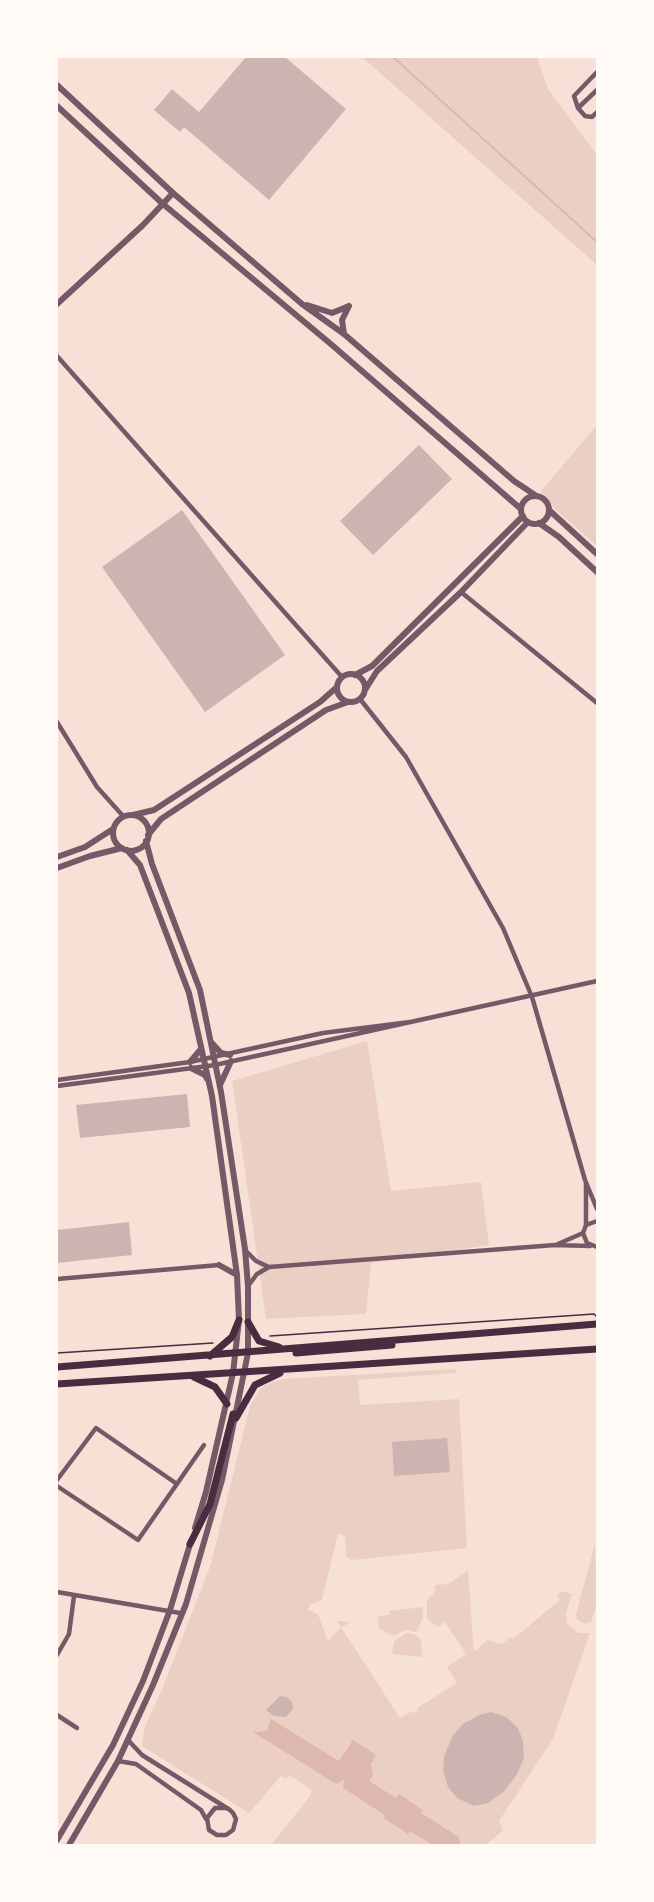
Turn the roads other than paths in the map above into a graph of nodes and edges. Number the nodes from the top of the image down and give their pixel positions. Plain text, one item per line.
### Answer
1 (597, 72) edge
2 (57, 85) edge
3 (597, 90) edge
4 (57, 105) edge
5 (578, 108) junction
6 (597, 112) edge
7 (173, 193) junction
8 (163, 204) junction
9 (57, 304) edge
10 (302, 304) junction
11 (344, 334) junction
12 (57, 356) edge
13 (536, 495) junction
14 (549, 510) junction
15 (524, 516) junction
16 (539, 523) junction
17 (597, 554) edge
18 (597, 572) edge
19 (461, 592) junction
20 (355, 675) junction
21 (342, 677) junction
22 (337, 687) junction
23 (365, 690) junction
24 (360, 699) junction
25 (348, 702) junction
26 (597, 703) edge
27 (57, 722) edge
28 (134, 815) junction
29 (123, 816) junction
30 (113, 829) junction
31 (147, 838) junction
32 (125, 849) junction
33 (57, 857) edge
34 (57, 868) edge
35 (597, 981) edge
36 (532, 997) junction
37 (211, 1042) junction
38 (201, 1046) junction
39 (230, 1058) junction
40 (215, 1061) junction
41 (204, 1062) junction
42 (190, 1065) junction
43 (57, 1080) edge
44 (210, 1085) junction
45 (57, 1086) edge
46 (220, 1086) junction
47 (585, 1180) junction
48 (597, 1209) edge
49 (597, 1221) edge
50 (586, 1225) junction
51 (583, 1233) junction
52 (555, 1245) junction
53 (593, 1246) edge
54 (245, 1249) junction
55 (234, 1251) junction
56 (597, 1254) edge
57 (219, 1265) junction
58 (269, 1267) junction
59 (237, 1275) junction
60 (57, 1279) edge
61 (248, 1286) junction
62 (239, 1320) junction
63 (248, 1322) junction
64 (597, 1324) edge
65 (435, 1338) junction
66 (306, 1348) junction
67 (597, 1349) edge
68 (248, 1353) junction
69 (296, 1353) dead end
70 (235, 1354) junction
71 (210, 1356) junction
72 (57, 1367) edge
73 (299, 1368) junction
74 (245, 1372) junction
75 (233, 1373) junction
76 (180, 1375) junction
77 (57, 1384) edge
78 (227, 1404) junction
79 (234, 1416) junction
80 (204, 1445) dead end
81 (57, 1480) edge
82 (177, 1484) junction
83 (57, 1486) edge
84 (190, 1544) junction
85 (57, 1592) edge
86 (74, 1596) junction
87 (170, 1610) junction
88 (180, 1613) junction
89 (57, 1655) edge
90 (57, 1714) edge
91 (77, 1728) dead end
92 (128, 1740) junction
93 (118, 1761) junction
94 (227, 1808) junction
95 (207, 1822) junction
96 (57, 1840) edge
97 (69, 1845) edge

1 - 5 street
2 - 7 street
3 - 5 street
4 - 8 street
5 - 6 street
7 - 8 street
7 - 10 street
8 - 9 street
8 - 15 street
10 - 11 street
10 - 11 street
11 - 13 street
12 - 21 street
13 - 14 street
13 - 15 street
14 - 16 street
14 - 17 street
15 - 16 street
15 - 19 street
15 - 20 street
16 - 18 street
19 - 23 street
19 - 26 street
20 - 21 street
20 - 23 street
21 - 22 street
22 - 25 street
22 - 28 street
23 - 24 street
24 - 25 street
24 - 36 street
25 - 31 street
27 - 29 street
28 - 29 street
28 - 31 street
29 - 30 street
30 - 32 street
30 - 33 street
31 - 32 street
31 - 37 street
32 - 34 street
32 - 38 street
35 - 36 street
36 - 39 street
36 - 47 street
37 - 39 street
37 - 40 street
38 - 41 street
38 - 42 street
39 - 40 street
39 - 46 street
40 - 41 street
40 - 46 street
41 - 42 street
41 - 44 street
42 - 43 street
42 - 44 street
42 - 45 street
44 - 55 street
46 - 54 street
47 - 48 street
47 - 50 street
49 - 50 street
50 - 51 street
51 - 52 street
51 - 53 street
52 - 53 street
52 - 58 street
53 - 56 street
54 - 58 street
54 - 61 street
55 - 57 street
55 - 59 street
57 - 59 street
57 - 60 street
58 - 61 street
59 - 62 street
61 - 63 street
62 - 70 street
62 - 71 main road
63 - 66 main road
63 - 68 street
64 - 65 main road
65 - 66 main road
65 - 69 main road
66 - 68 main road
67 - 73 main road
68 - 70 main road
68 - 74 street
70 - 71 main road
70 - 75 street
71 - 72 main road
73 - 74 main road
73 - 79 main road
74 - 75 main road
74 - 79 street
75 - 76 main road
75 - 78 street
76 - 77 main road
76 - 78 main road
78 - 84 street
79 - 84 main road
79 - 88 street
80 - 82 street
81 - 82 street
82 - 83 street
84 - 87 street
85 - 86 street
86 - 87 street
86 - 89 street
87 - 88 street
87 - 96 street
88 - 92 street
90 - 91 street
92 - 93 street
92 - 94 street
93 - 95 street
93 - 97 street
94 - 95 street
94 - 95 street

